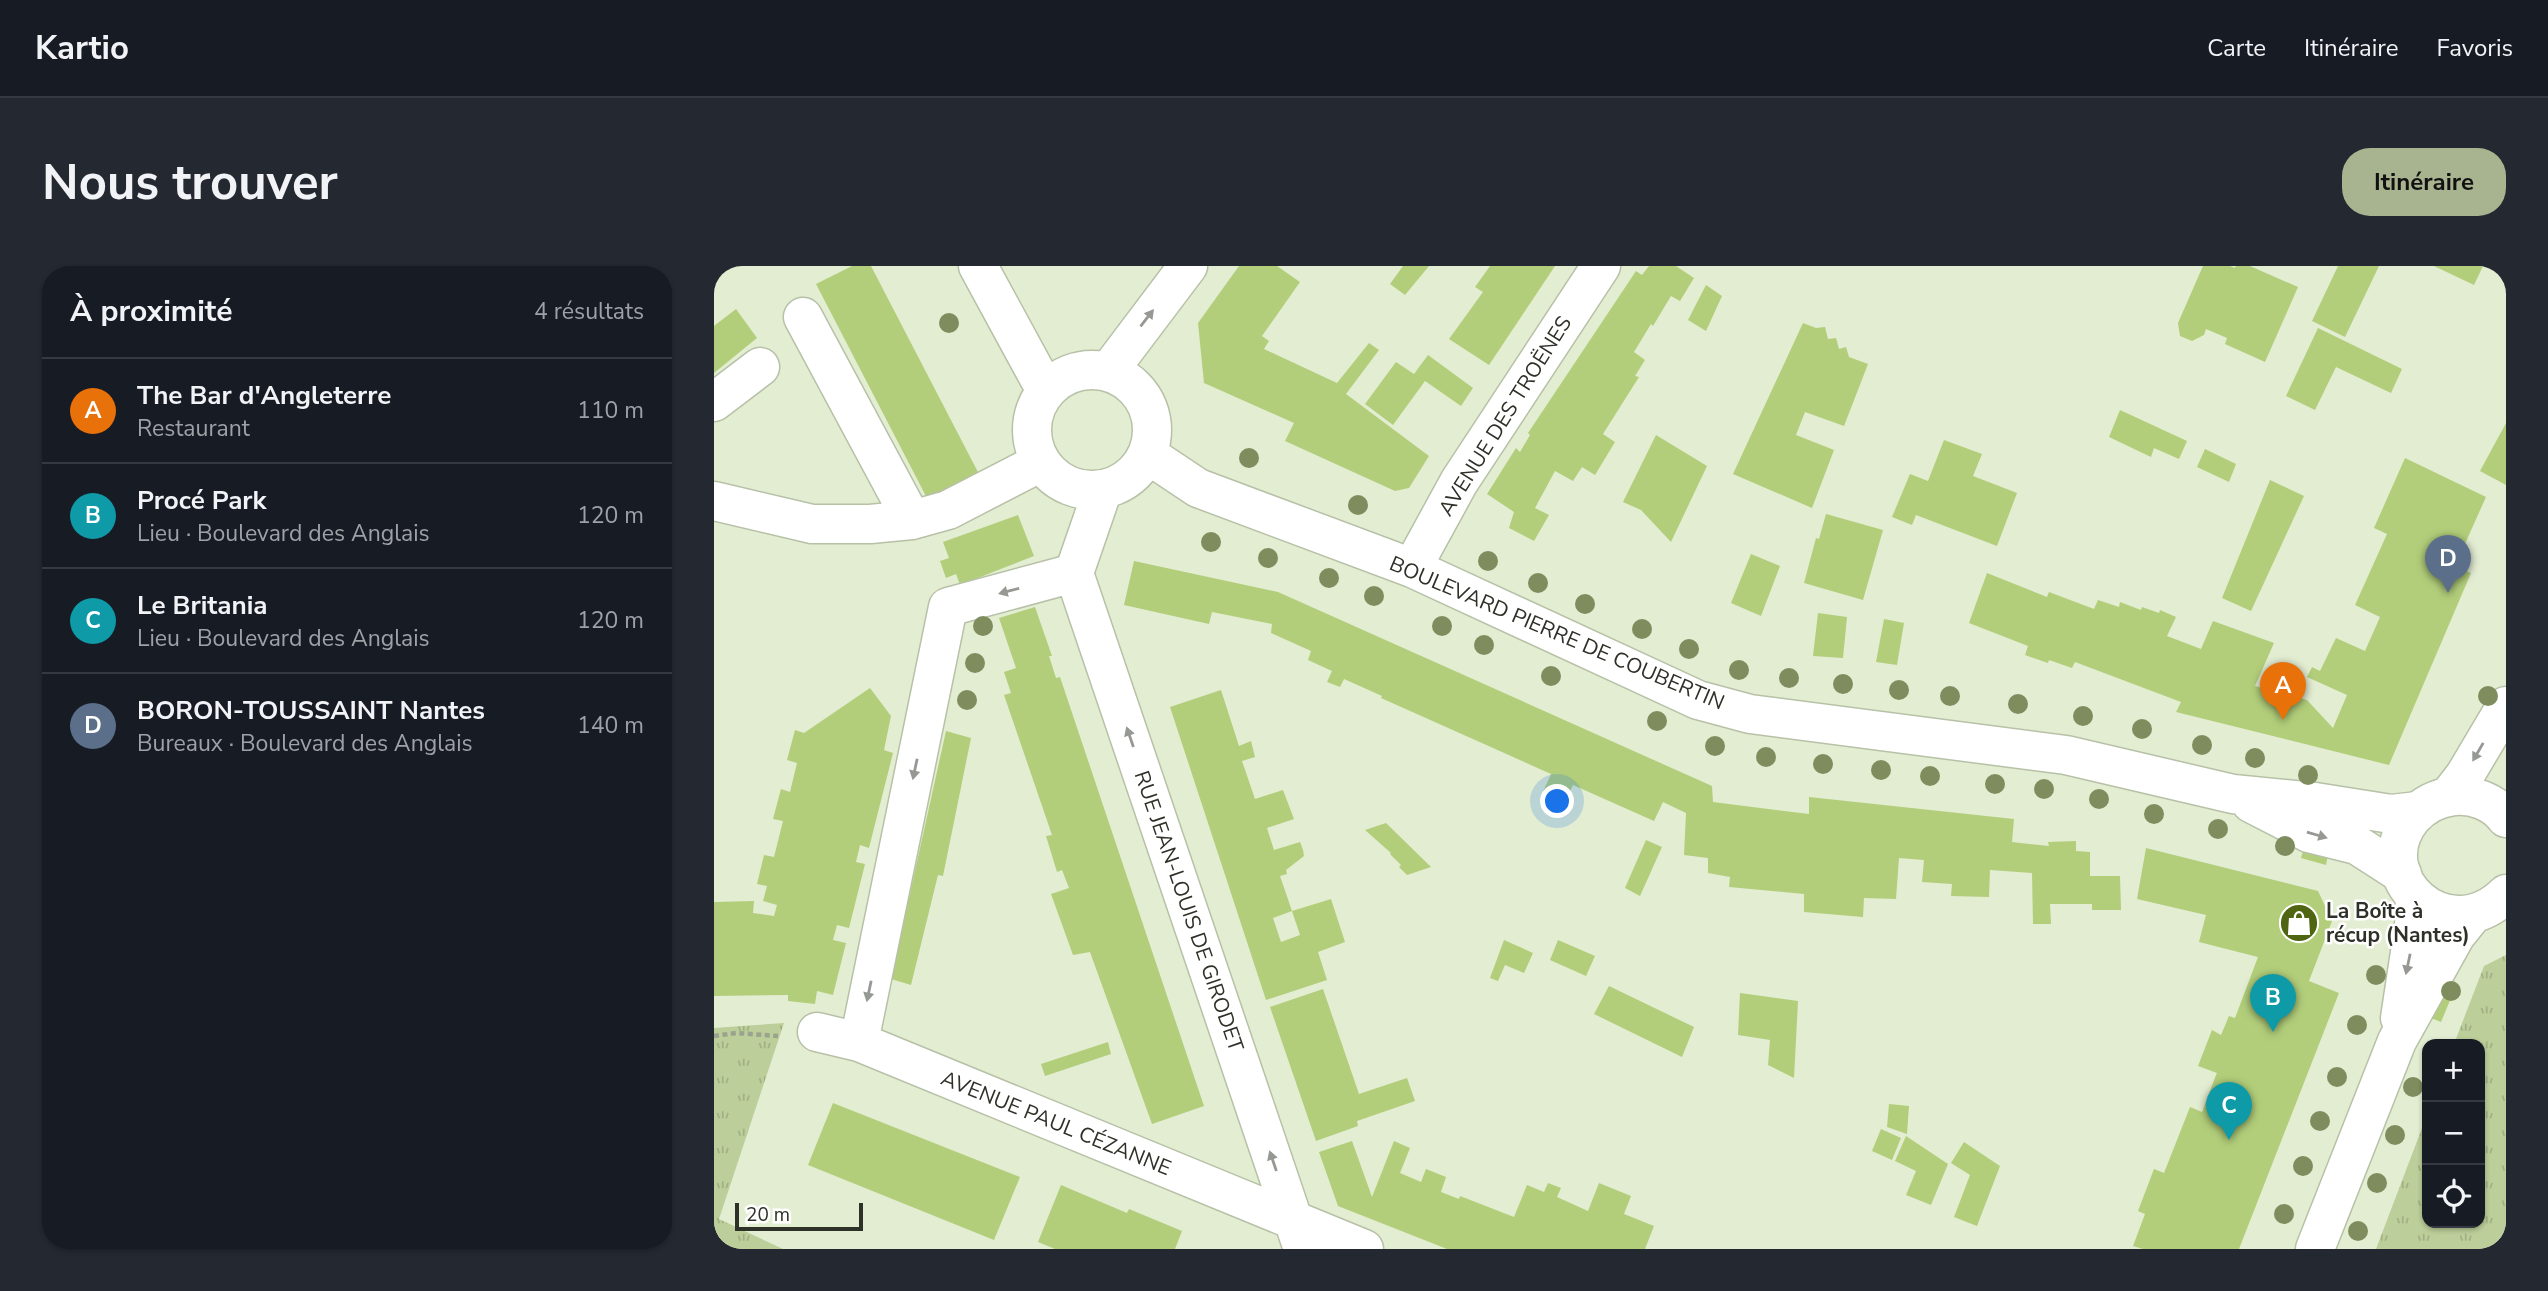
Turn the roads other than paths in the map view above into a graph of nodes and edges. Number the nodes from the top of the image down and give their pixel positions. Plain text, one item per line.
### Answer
1 (978, 266) edge
2 (1188, 266) edge
3 (1601, 266) edge
4 (803, 317) dead end
5 (760, 367) dead end
6 (1108, 372) junction
7 (1046, 391) junction
8 (714, 402) edge
9 (1147, 454) junction
10 (1041, 461) junction
11 (1103, 489) junction
12 (714, 501) edge
13 (912, 520) junction
14 (1412, 568) junction
15 (1074, 573) junction
16 (2506, 706) edge
17 (2233, 794) junction
18 (2433, 804) junction
19 (2506, 818) edge
20 (2408, 885) junction
21 (2496, 902) edge
22 (817, 1032) road end
23 (2398, 1041) junction
24 (859, 1042) junction
25 (1298, 1235) edge
26 (1364, 1249) edge
27 (2315, 1249) edge

1 - 7 street
6 -> 2 street
3 - 14 street, AVENUE DES TROËNES
4 - 13 street
5 - 8 street
6 - 7 street
6 - 9 street
7 - 10 street
9 - 11 street
9 - 14 street, BOULEVARD PIERRE DE COUBERTIN
10 - 11 street
10 - 13 street
11 - 15 street
12 - 13 street
14 - 17 street, BOULEVARD PIERRE DE COUBERTIN
15 -> 24 street
25 -> 15 street, RUE JEAN-LOUIS DE GIRODET
16 -> 18 street
17 - 18 street, BOULEVARD PIERRE DE COUBERTIN
17 -> 20 street, BOULEVARD PIERRE DE COUBERTIN
18 - 19 street, BOULEVARD PIERRE DE COUBERTIN
18 - 20 street
20 - 21 street, BOULEVARD PIERRE DE COUBERTIN
20 -> 23 street
21 - 23 street
22 - 24 street, AVENUE PAUL CÉZANNE
23 - 27 street
24 - 25 street, AVENUE PAUL CÉZANNE
25 - 26 street, AVENUE PAUL CÉZANNE

